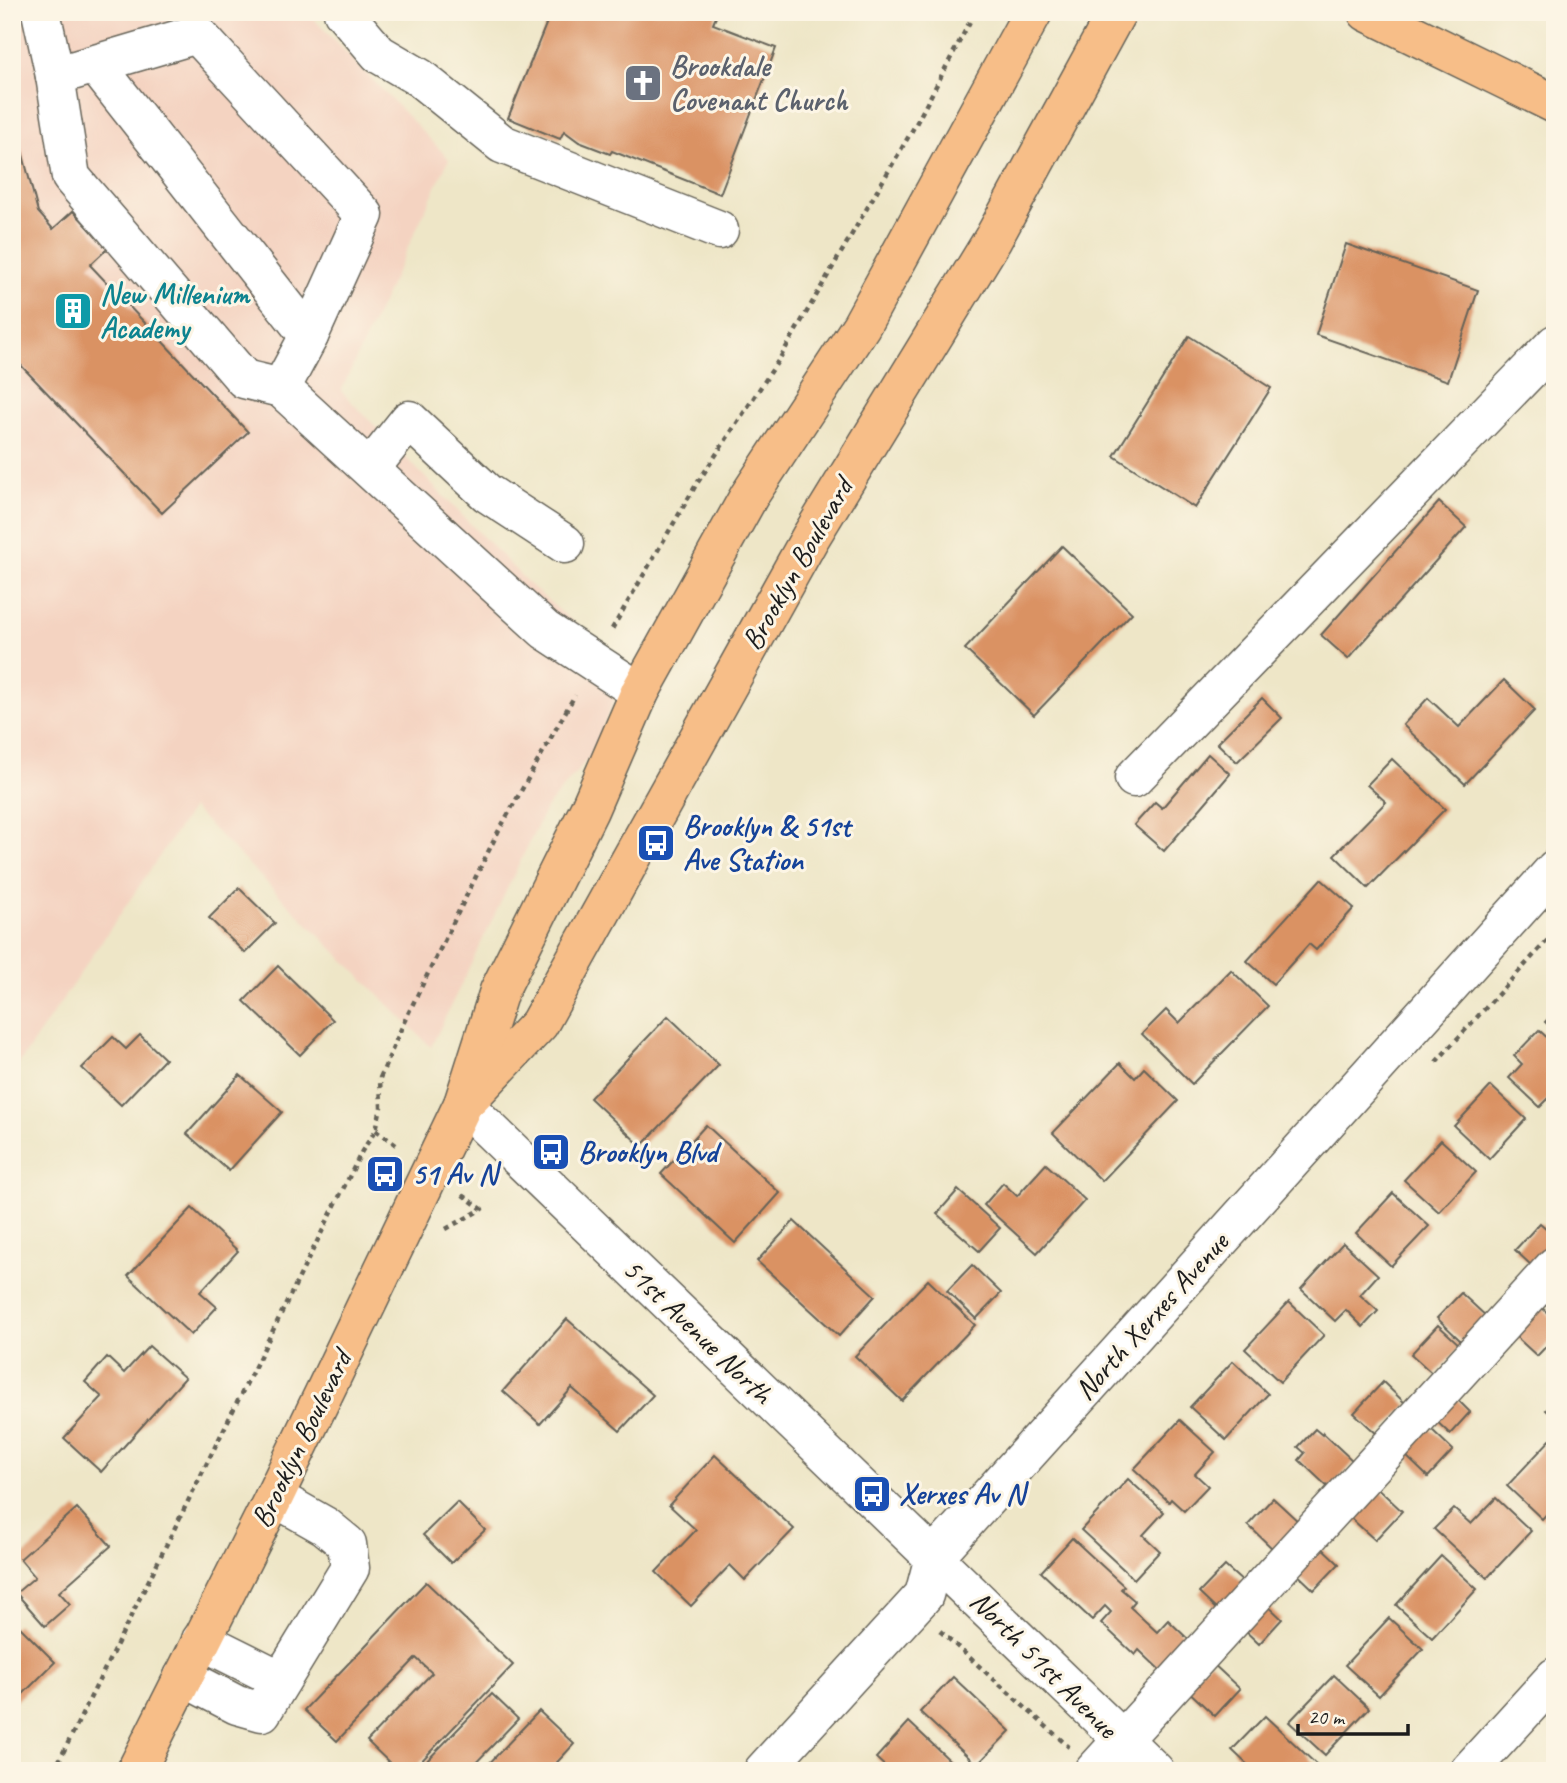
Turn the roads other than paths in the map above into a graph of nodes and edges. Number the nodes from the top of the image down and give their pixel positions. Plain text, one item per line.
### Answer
1 (41, 12) edge
2 (343, 12) edge
3 (1033, 12) edge
4 (1117, 12) edge
5 (1367, 12) edge
6 (95, 64) junction
7 (55, 76) junction
8 (1555, 104) edge
9 (719, 230) dead end
10 (309, 336) junction
11 (1555, 344) edge
12 (281, 388) junction
13 (370, 469) junction
14 (565, 544) dead end
15 (640, 692) junction
16 (1134, 778) dead end
17 (1555, 869) edge
18 (463, 1104) junction
19 (1555, 1266) edge
20 (274, 1497) junction
21 (934, 1557) junction
22 (201, 1640) junction
23 (183, 1677) junction
24 (1555, 1677) edge
25 (281, 1680) junction
26 (1122, 1741) junction
27 (136, 1771) edge
28 (763, 1771) edge
29 (1095, 1771) edge
30 (1154, 1771) edge
31 (1469, 1771) edge

1 - 7 street
2 - 9 street
3 - 15 main road, Brooklyn Boulevard
4 - 18 main road, Brooklyn Boulevard
5 - 8 main road
6 - 7 street
6 - 10 street
6 - 10 street
7 - 12 street
10 - 12 street
11 - 16 street
12 - 13 street
13 - 14 street
13 - 15 street
15 - 18 main road, Brooklyn Boulevard
17 - 21 street, North Xerxes Avenue
18 - 20 main road, Brooklyn Boulevard
18 - 21 street, 51st Avenue North
19 - 26 street
20 - 22 main road, Brooklyn Boulevard
20 - 25 street
21 - 26 street, North 51st Avenue
21 - 28 street, North Xerxes Avenue
22 - 23 main road, Brooklyn Boulevard
22 - 25 street
23 - 25 street
23 - 27 main road, Brooklyn Boulevard
24 - 31 street
26 - 29 street
26 - 30 street, North 51st Avenue

